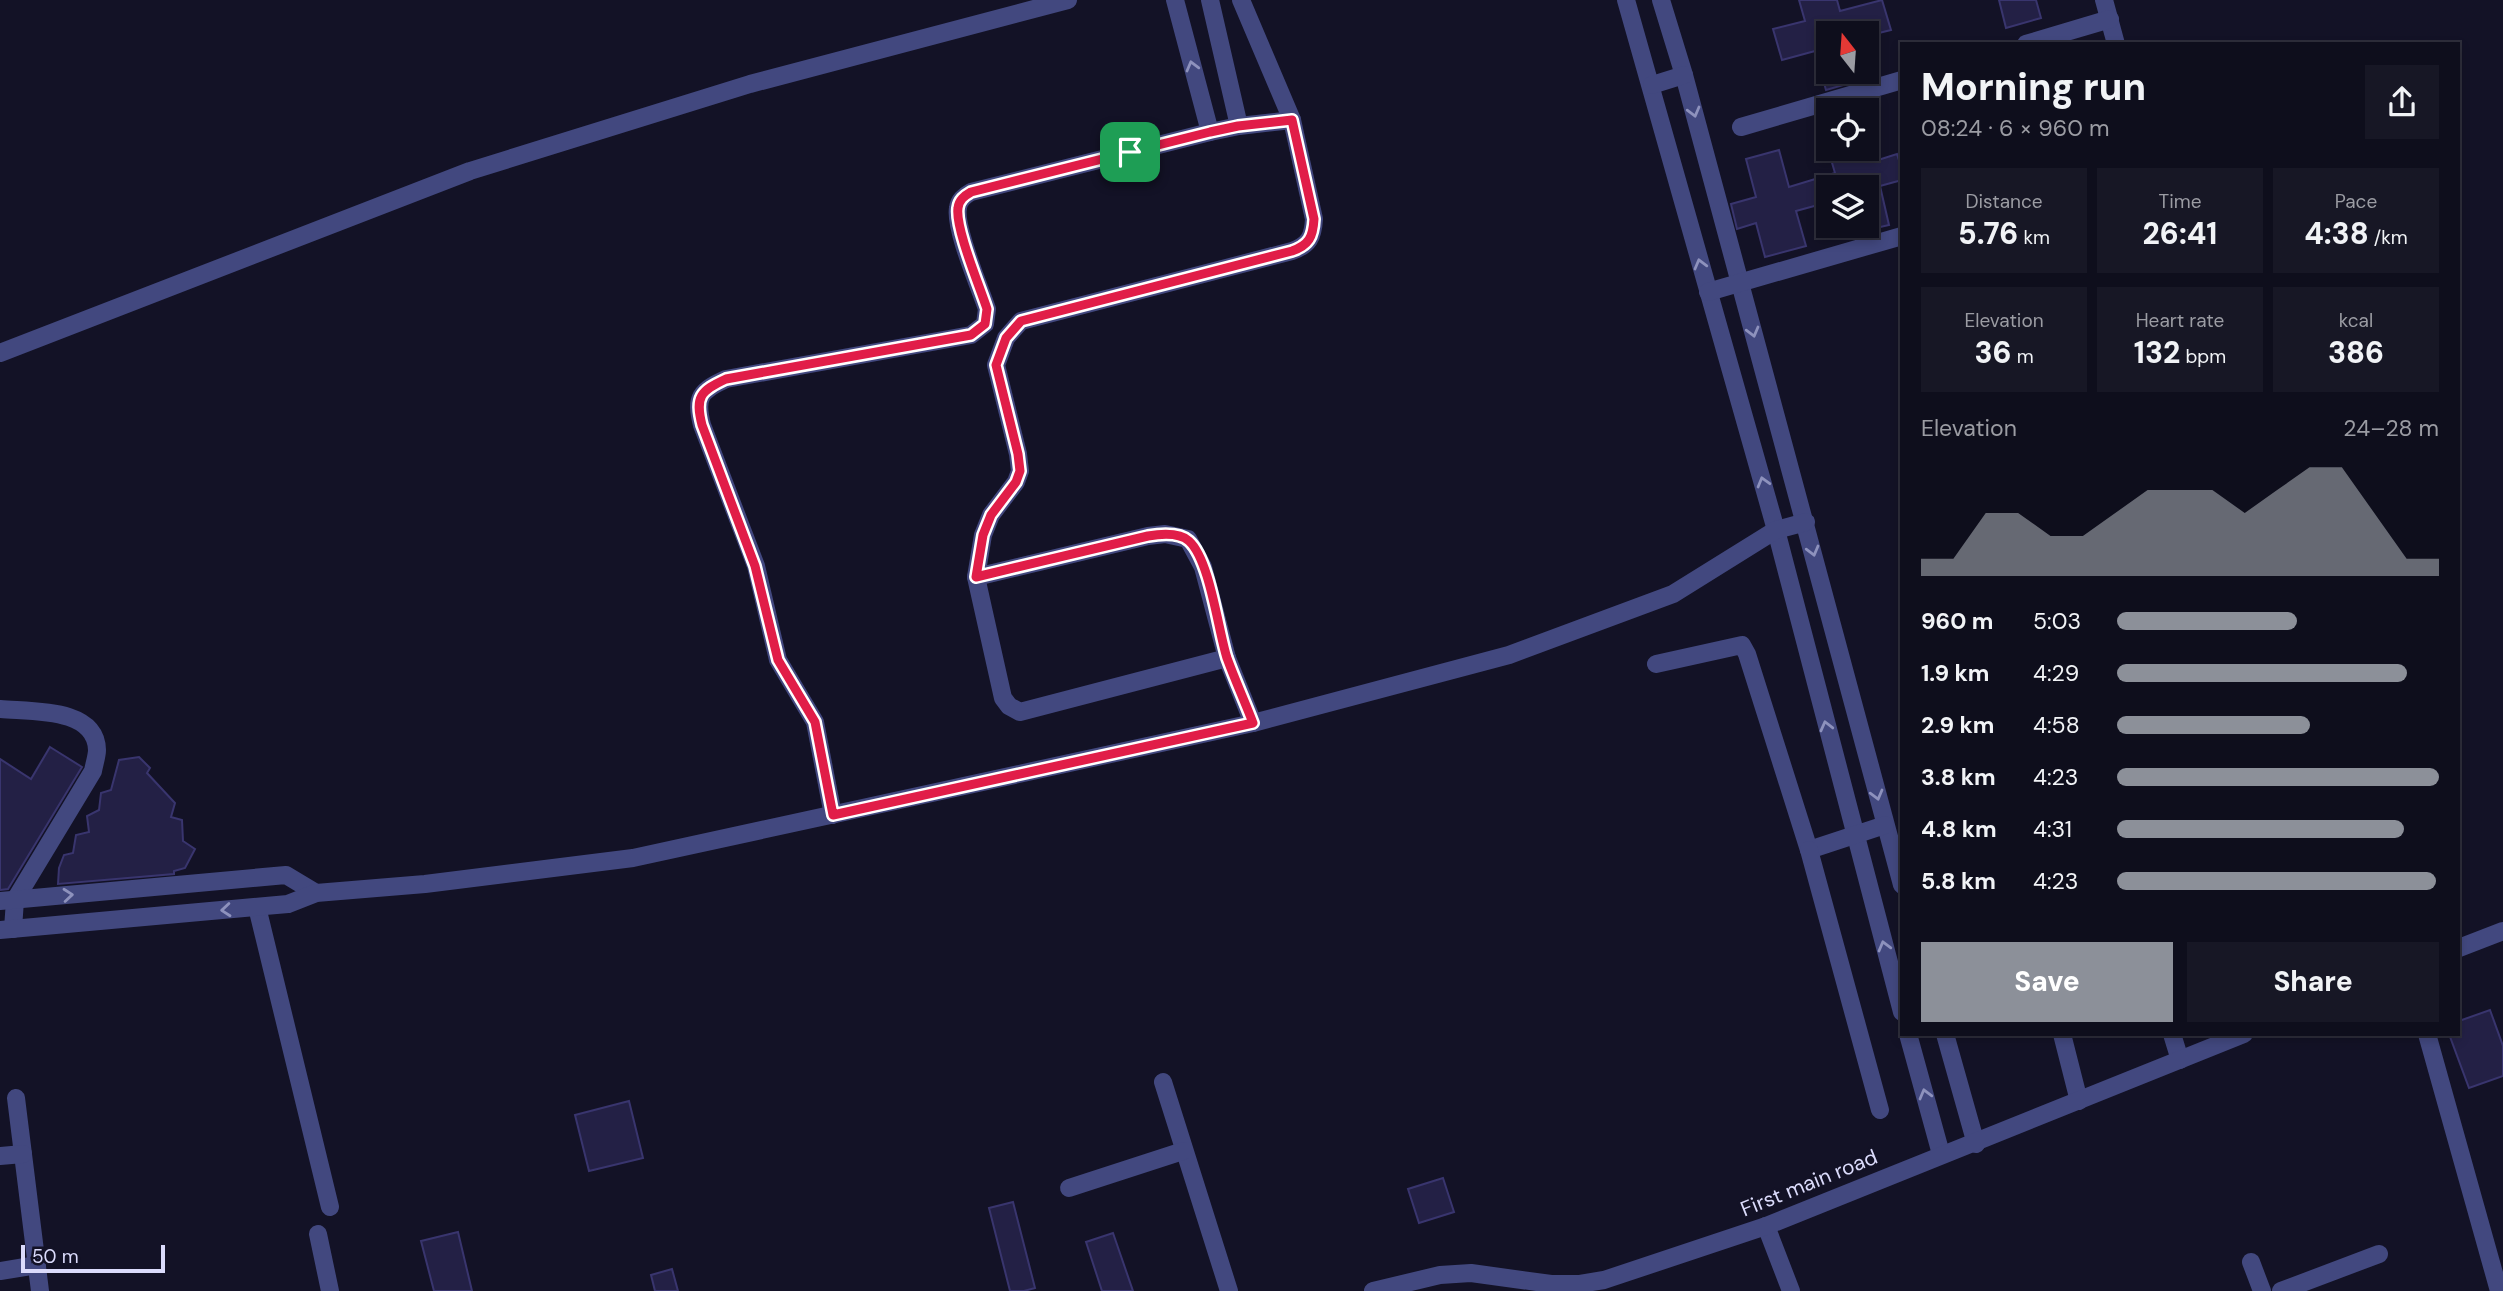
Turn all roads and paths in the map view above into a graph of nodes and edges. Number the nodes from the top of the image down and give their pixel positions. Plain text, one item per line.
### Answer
1 (1068, 0) edge
2 (1175, 0) edge
3 (1210, 0) edge
4 (1241, 0) edge
5 (1626, 0) edge
6 (1661, 0) edge
7 (2104, 0) edge
8 (1006, 9) edge
9 (2110, 19) junction
10 (2033, 42) edge
11 (2116, 42) edge
12 (1684, 75) junction
13 (1900, 81) edge
14 (1652, 85) junction
15 (1292, 120) junction
16 (1238, 126) junction
17 (1741, 127) dead end
18 (1210, 132) junction
19 (1900, 237) edge
20 (1740, 283) junction
21 (1708, 292) junction
22 (0, 353) edge
23 (1784, 443) junction
24 (1755, 454) junction
25 (1806, 522) junction
26 (1776, 530) junction
27 (976, 577) junction
28 (1227, 658) junction
29 (1656, 664) dead end
30 (0, 709) edge
31 (1253, 723) junction
32 (833, 815) junction
33 (1885, 824) junction
34 (1854, 833) junction
35 (1809, 850) junction
36 (1900, 878) edge
37 (316, 892) junction
38 (7, 901) edge
39 (257, 907) junction
40 (6, 929) edge
41 (2503, 930) edge
42 (2460, 948) edge
43 (1900, 1005) edge
44 (1909, 1036) edge
45 (1946, 1036) edge
46 (2063, 1036) edge
47 (2173, 1036) edge
48 (2239, 1036) edge
49 (2428, 1036) edge
50 (2180, 1060) junction
51 (1163, 1082) dead end
52 (16, 1098) dead end
53 (2079, 1101) junction
54 (1880, 1111) dead end
55 (1976, 1143) junction
56 (1183, 1152) junction
57 (23, 1154) junction
58 (1941, 1154) junction
59 (0, 1156) edge
60 (1069, 1188) dead end
61 (330, 1207) dead end
62 (1766, 1226) junction
63 (318, 1234) dead end
64 (2379, 1254) dead end
65 (2251, 1262) dead end
66 (37, 1265) junction
67 (0, 1271) edge
68 (40, 1291) edge
69 (330, 1291) edge
70 (1229, 1291) edge
71 (1373, 1291) edge
72 (1791, 1291) edge
73 (2262, 1291) edge
74 (2281, 1291) edge
75 (2499, 1291) edge

1 - 8 street
18 -> 2 street
3 - 16 street
4 - 15 street
5 - 14 street
6 - 12 street
7 - 9 street
8 - 22 street
9 - 10 street
9 - 11 street
12 - 14 street
12 -> 20 street
13 - 17 street
21 -> 14 street
15 - 16 street
15 - 27 street
16 - 18 street
18 - 32 street
19 - 20 street
20 - 21 street
20 -> 23 street
21 - 24 street
23 - 24 street
23 - 25 street
26 -> 24 street
25 - 26 street
25 -> 33 street
26 - 31 street
34 -> 26 street
27 - 28 street
27 - 28 street
28 - 31 street
29 - 35 street
30 - 38 street
31 - 32 street
32 - 37 street
33 - 34 street
33 - 36 street
34 - 35 street
43 -> 34 street
35 - 54 street
38 -> 37 street
37 - 39 street
38 - 40 street
39 -> 40 street
39 - 61 street
41 - 42 street
58 -> 44 street
45 - 55 street
46 - 53 street
47 - 50 street
48 - 50 street, First main road
49 - 75 street
50 - 53 street, First main road
51 - 56 street
52 - 57 street
53 - 55 street, First main road
55 - 58 street, First main road
56 - 60 street
56 - 70 street
57 - 59 street
57 - 66 street
58 - 62 street, First main road
62 - 71 street, First main road
62 - 72 street
63 - 69 street
64 - 74 street
65 - 73 street
66 - 67 street
66 - 68 street

